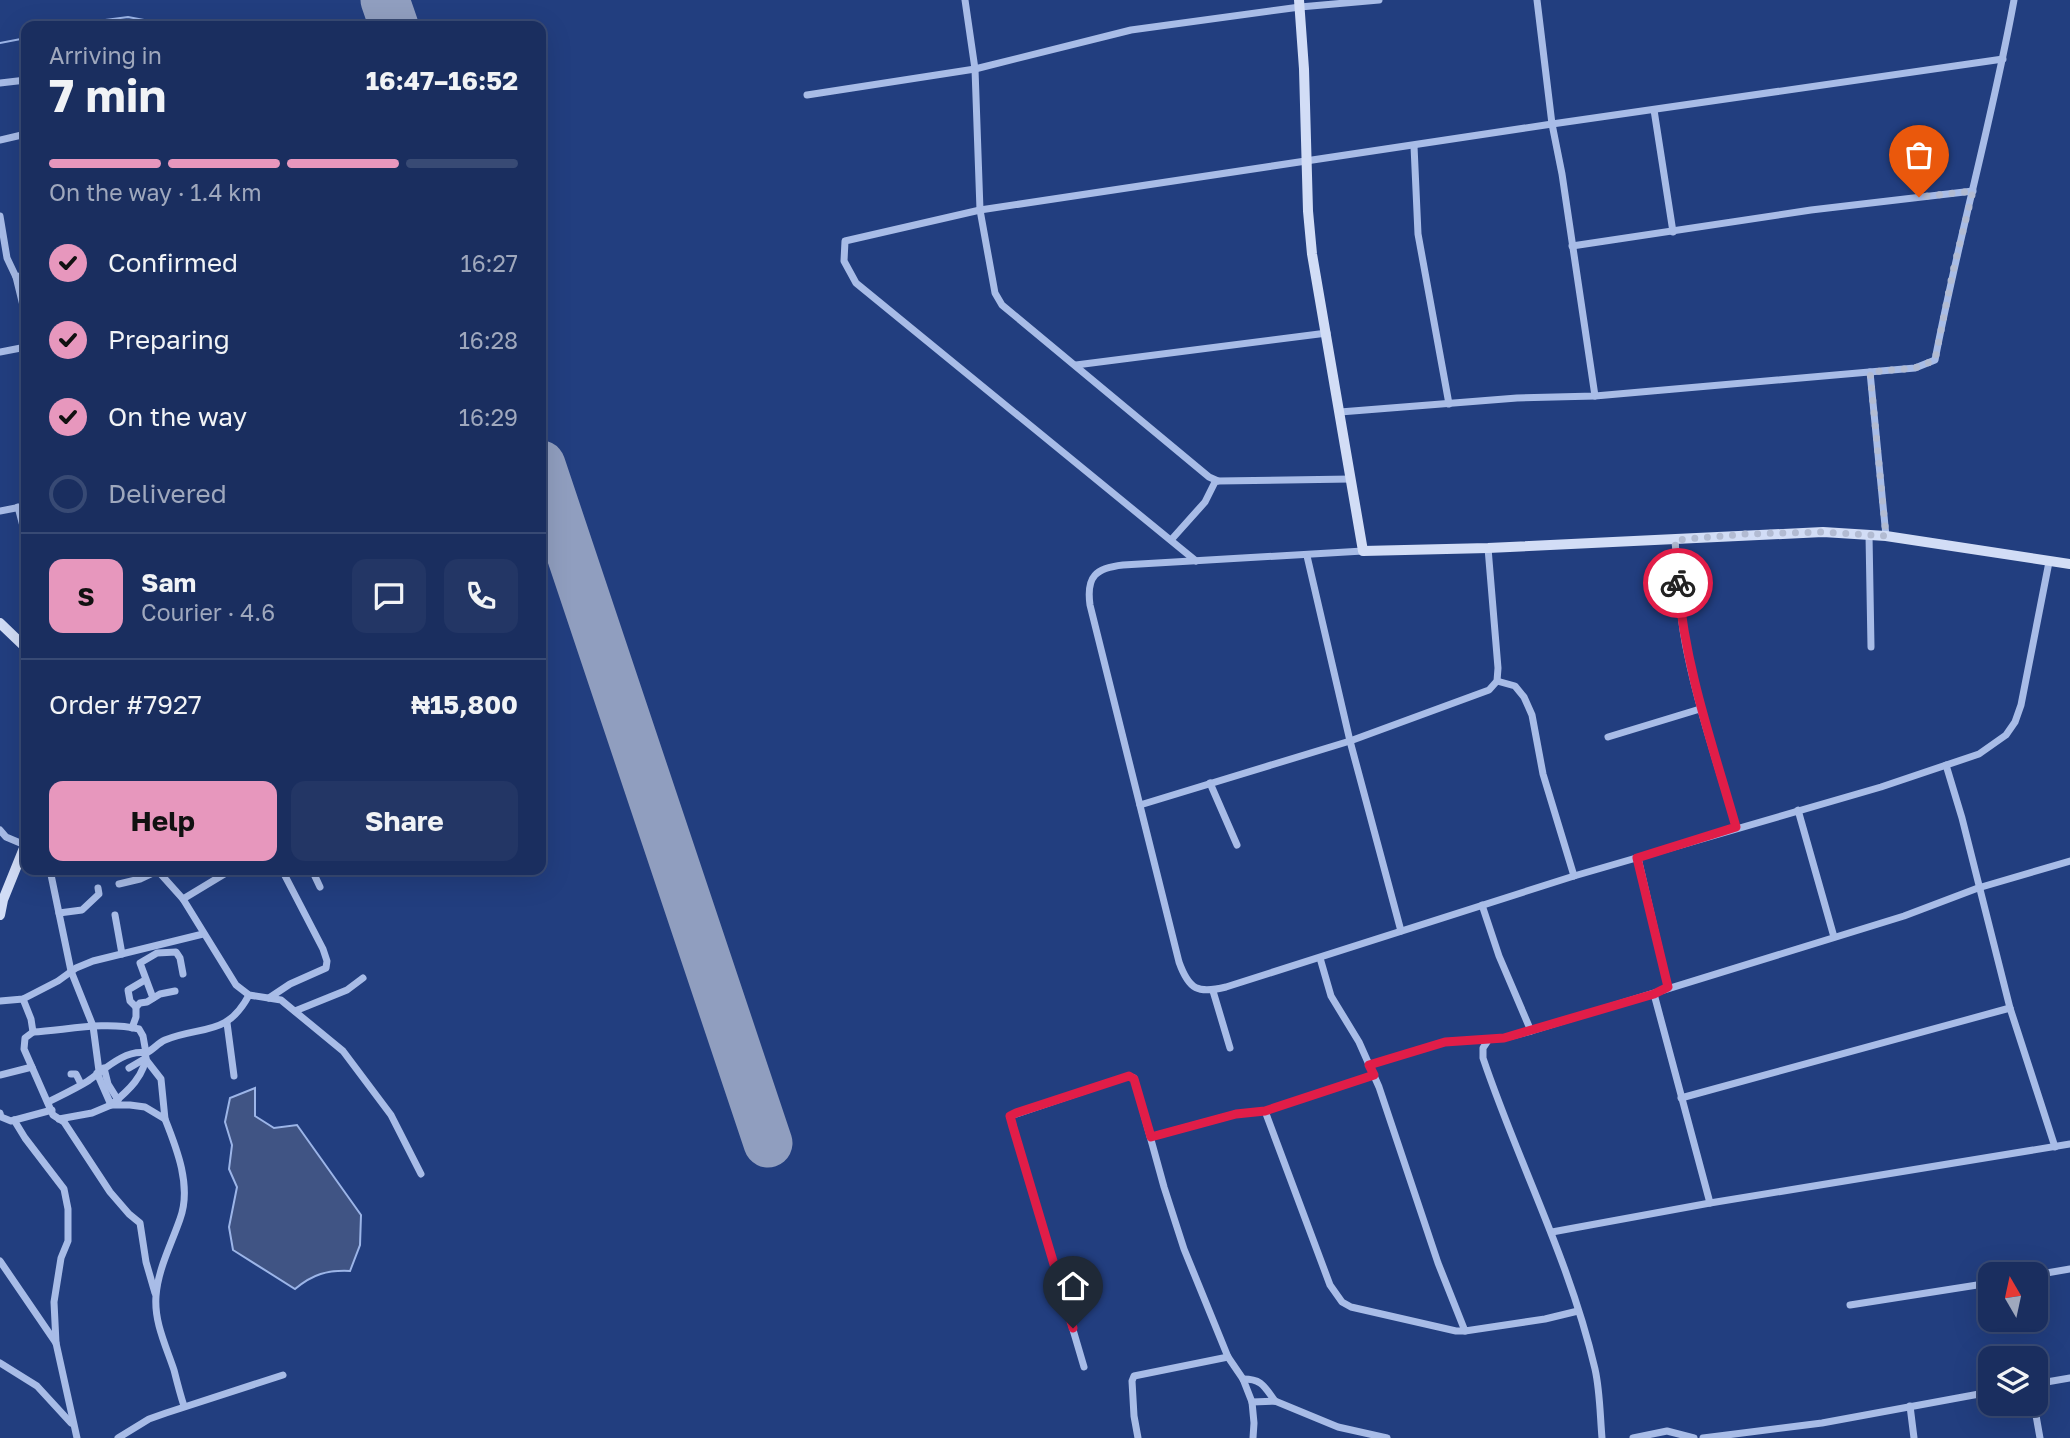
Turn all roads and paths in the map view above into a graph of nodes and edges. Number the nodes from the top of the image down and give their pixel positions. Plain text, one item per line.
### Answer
1 (965, 0) edge
2 (1379, 0) edge
3 (1537, 0) edge
4 (2014, 0) edge
5 (1300, 4) edge
6 (2003, 59) junction
7 (975, 69) junction
8 (21, 81) edge
9 (0, 83) edge
10 (807, 95) dead end
11 (1654, 110) junction
12 (1552, 124) junction
13 (21, 136) edge
14 (0, 140) edge
15 (1413, 146) junction
16 (1306, 161) junction
17 (1973, 191) junction
18 (980, 210) junction
19 (0, 216) edge
20 (1673, 232) junction
21 (1572, 246) junction
22 (21, 276) edge
23 (16, 277) junction
24 (21, 298) edge
25 (1327, 333) junction
26 (21, 349) edge
27 (0, 352) edge
28 (1076, 365) junction
29 (1870, 372) junction
30 (1595, 396) junction
31 (1449, 404) junction
32 (1340, 412) junction
33 (1351, 479) junction
34 (1218, 481) junction
35 (21, 506) edge
36 (0, 511) edge
37 (1869, 535) junction
38 (1886, 536) junction
39 (1171, 540) junction
40 (1675, 540) junction
41 (1488, 548) junction
42 (1363, 551) junction
43 (1307, 556) junction
44 (1196, 561) junction
45 (2049, 562) junction
46 (2070, 565) edge
47 (0, 623) edge
48 (21, 643) edge
49 (1871, 647) dead end
50 (1497, 681) junction
51 (1700, 709) junction
52 (1608, 737) dead end
53 (1350, 741) junction
54 (1945, 765) junction
55 (1210, 783) junction
56 (1140, 805) junction
57 (1798, 810) junction
58 (1736, 827) junction
59 (0, 830) edge
60 (3, 839) edge
61 (21, 843) edge
62 (1237, 845) dead end
63 (21, 856) edge
64 (1637, 858) junction
65 (2070, 861) edge
66 (51, 875) edge
67 (148, 875) edge
68 (161, 875) edge
69 (223, 875) edge
70 (285, 875) edge
71 (314, 875) edge
72 (1574, 876) junction
73 (119, 884) dead end
74 (320, 887) dead end
75 (98, 888) dead end
76 (1978, 888) junction
77 (183, 899) junction
78 (1482, 905) junction
79 (59, 913) junction
80 (0, 915) edge
81 (115, 915) dead end
82 (1401, 931) junction
83 (203, 934) junction
84 (1835, 937) junction
85 (122, 954) junction
86 (1320, 958) junction
87 (71, 971) junction
88 (183, 974) dead end
89 (363, 978) dead end
90 (145, 980) junction
91 (1668, 987) junction
92 (1213, 990) junction
93 (175, 991) dead end
94 (1654, 994) junction
95 (249, 996) junction
96 (153, 998) junction
97 (269, 998) junction
98 (23, 999) junction
99 (0, 1001) edge
100 (136, 1007) junction
101 (2010, 1008) junction
102 (295, 1011) junction
103 (227, 1023) junction
104 (93, 1026) junction
105 (132, 1028) junction
106 (1531, 1031) junction
107 (33, 1032) junction
108 (1489, 1039) junction
109 (1230, 1048) dead end
110 (147, 1057) junction
111 (1369, 1065) junction
112 (33, 1067) junction
113 (129, 1068) dead end
114 (100, 1071) junction
115 (71, 1074) dead end
116 (0, 1075) edge
117 (1374, 1075) junction
118 (234, 1076) dead end
119 (81, 1084) junction
120 (1681, 1098) junction
121 (48, 1101) junction
122 (114, 1102) junction
123 (52, 1110) junction
124 (1265, 1111) junction
125 (0, 1113) edge
126 (59, 1119) junction
127 (165, 1119) junction
128 (14, 1120) junction
129 (1151, 1137) junction
130 (2070, 1144) edge
131 (2055, 1147) junction
132 (421, 1174) dead end
133 (1710, 1203) junction
134 (1552, 1232) junction
135 (0, 1261) edge
136 (2070, 1269) edge
137 (2048, 1273) edge
138 (1978, 1285) edge
139 (156, 1297) junction
140 (1850, 1305) dead end
141 (1578, 1311) junction
142 (1465, 1331) junction
143 (56, 1343) junction
144 (1228, 1357) junction
145 (0, 1363) edge
146 (1084, 1367) dead end
147 (283, 1375) dead end
148 (2070, 1378) edge
149 (1243, 1379) junction
150 (2048, 1382) edge
151 (1978, 1394) edge
152 (1275, 1401) junction
153 (1252, 1402) junction
154 (184, 1406) junction
155 (1910, 1406) junction
156 (2036, 1416) edge
157 (76, 1437) edge
158 (118, 1438) edge
159 (1138, 1438) edge
160 (1253, 1438) edge
161 (1387, 1438) edge
162 (1602, 1438) edge
163 (1633, 1438) edge
164 (1694, 1438) edge
165 (1703, 1438) edge
166 (1914, 1438) edge
167 (2040, 1438) edge

1 - 7 street
2 - 5 street
3 - 12 street
4 - 6 street
5 - 7 street
5 - 16 street
6 - 11 street
6 - 17 street
7 - 10 street
7 - 18 street
8 - 9 street
11 - 12 street
11 - 20 street
12 - 15 street
12 - 21 street
13 - 14 street
15 - 16 street
15 - 31 street
16 - 18 street
16 - 25 street
17 - 20 street
17 - 29 street
18 - 28 street
18 - 39 street
19 - 23 street
20 - 21 street
21 - 30 street
22 - 23 street
23 - 24 street
25 - 28 street
25 - 32 street
26 - 27 street
28 - 34 street
29 - 30 street
29 - 38 street
30 - 31 street
31 - 32 street
32 - 33 street
33 - 34 street
33 - 42 street
34 - 39 street
35 - 36 street
37 - 38 street
37 - 40 street
37 - 49 street
38 - 45 street
39 - 44 street
40 - 41 street
40 - 51 street
41 - 42 street
41 - 50 street
42 - 43 street
43 - 44 street
43 - 53 street
44 - 56 street
45 - 46 street
45 - 54 street
47 - 48 street
50 - 53 street
50 - 72 street
51 - 52 street
51 - 58 street
53 - 55 street
53 - 82 street
54 - 57 street
54 - 76 street
55 - 56 street
55 - 62 street
56 - 92 street
57 - 58 street
57 - 84 street
58 - 64 street
59 - 60 street
60 - 61 street
63 - 80 street
64 - 72 street
64 - 91 street
65 - 76 street
66 - 79 street
67 - 73 street
68 - 77 street
69 - 77 street
70 - 97 street
71 - 74 street
72 - 78 street
75 - 79 street
76 - 84 street
76 - 101 street
77 - 83 street
78 - 82 street
78 - 106 street
79 - 87 street
81 - 85 street
82 - 86 street
83 - 85 street
83 - 95 street
84 - 91 street
85 - 87 street
86 - 92 street
86 - 111 street
87 - 98 street
87 - 104 street
88 - 90 street
89 - 102 street
90 - 96 street
90 - 100 street
91 - 94 street
92 - 109 street
93 - 96 street
94 - 106 street
94 - 120 street
95 - 97 street
95 - 103 street
96 - 100 street
97 - 102 street
98 - 99 street
98 - 107 street
100 - 105 street
101 - 120 street
101 - 131 street
102 - 132 street
103 - 110 street
103 - 118 street
104 - 105 street
104 - 107 street
104 - 114 street
105 - 110 street
106 - 108 street
107 - 112 street
108 - 111 street
108 - 134 street
110 - 113 street
110 - 114 street
110 - 122 street
110 - 127 street
111 - 117 street
112 - 116 street
112 - 121 street
114 - 119 street
114 - 122 street
115 - 119 street
117 - 124 street
117 - 142 street
119 - 121 street
120 - 133 street
121 - 123 street
122 - 126 street
122 - 127 street
123 - 126 street
123 - 128 street
124 - 129 street
124 - 142 street
125 - 128 street
126 - 139 street
127 - 139 street
128 - 143 street
129 - 144 street
129 - 146 street
130 - 131 street
131 - 133 street
133 - 134 street
134 - 141 street
135 - 143 street
136 - 137 street
138 - 140 street
139 - 154 street
141 - 142 street
141 - 162 street
143 - 157 street
144 - 149 street
144 - 159 street
145 - 157 street
147 - 154 street
148 - 150 street
149 - 152 street
149 - 153 street
151 - 155 street
152 - 153 street
152 - 161 street
153 - 160 street
154 - 158 street
155 - 165 street
155 - 166 street
156 - 167 street
163 - 164 street

